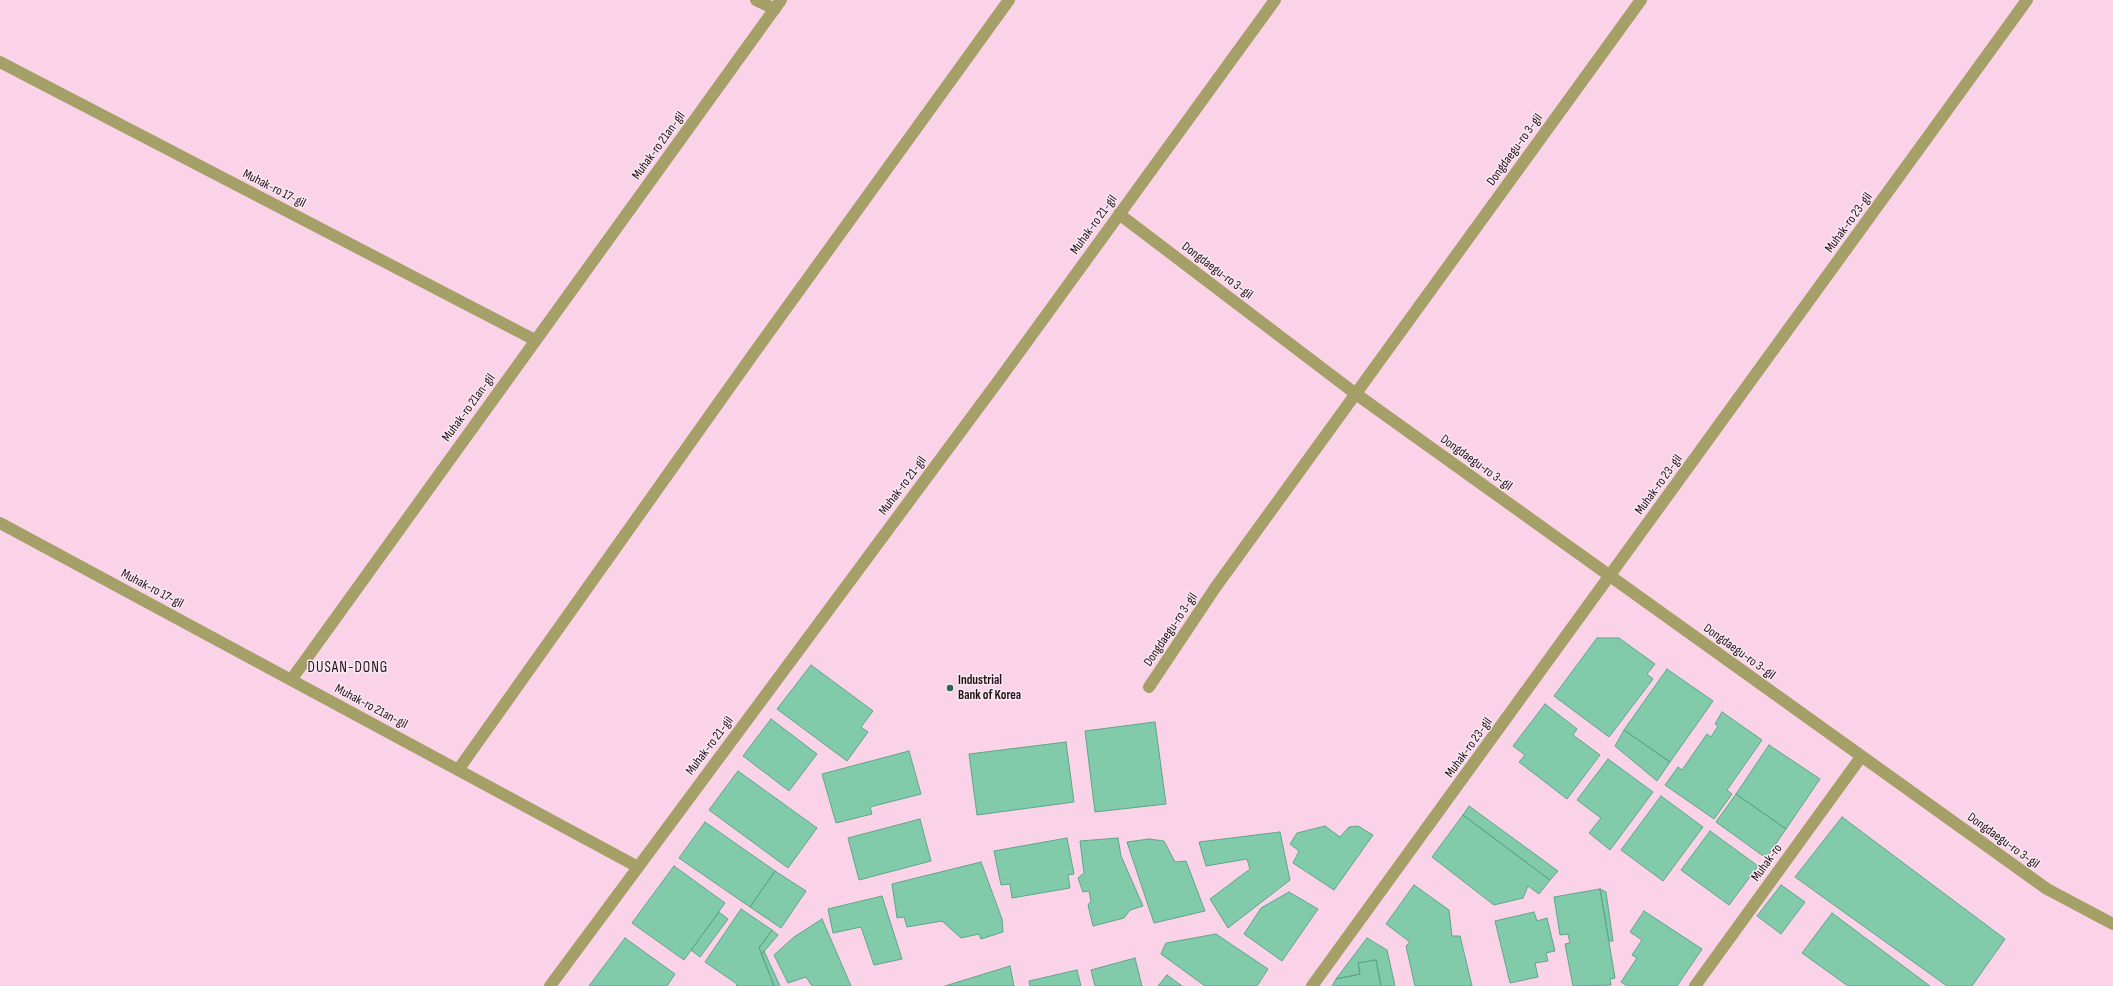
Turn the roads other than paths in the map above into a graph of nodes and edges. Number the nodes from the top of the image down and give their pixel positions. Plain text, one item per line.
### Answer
1 (756, 0) edge
2 (1009, 0) edge
3 (1275, 0) edge
4 (1641, 0) edge
5 (2027, 0) edge
6 (778, 5) edge
7 (0, 62) edge
8 (1119, 214) junction
9 (535, 340) junction
10 (1356, 394) junction
11 (0, 523) edge
12 (1610, 576) junction
13 (291, 680) junction
14 (1149, 687) dead end
15 (1861, 757) junction
16 (458, 770) junction
17 (638, 867) junction
18 (2113, 924) edge
19 (550, 986) edge
20 (1312, 986) edge
21 (1695, 986) edge

1 - 6 street
2 - 16 street
3 - 8 street, Muhak-ro 21-gil
4 - 10 street, Dongdaegu-ro 3-gil
5 - 12 street, Muhak-ro 23-gil
6 - 9 street, Muhak-ro 21an-gil
7 - 9 street, Muhak-ro 17-gil
8 - 10 street, Dongdaegu-ro 3-gil
8 - 17 street, Muhak-ro 21-gil
9 - 13 street, Muhak-ro 21an-gil
10 - 12 street, Dongdaegu-ro 3-gil
10 - 14 street, Dongdaegu-ro 3-gil
11 - 13 street, Muhak-ro 17-gil
12 - 15 street, Dongdaegu-ro 3-gil
12 - 20 street, Muhak-ro 23-gil
13 - 16 street, Muhak-ro 21an-gil
15 - 18 street, Dongdaegu-ro 3-gil
15 - 21 street, Muhak-ro
16 - 17 street, Muhak-ro 21an-gil
17 - 19 street, Muhak-ro 21-gil

